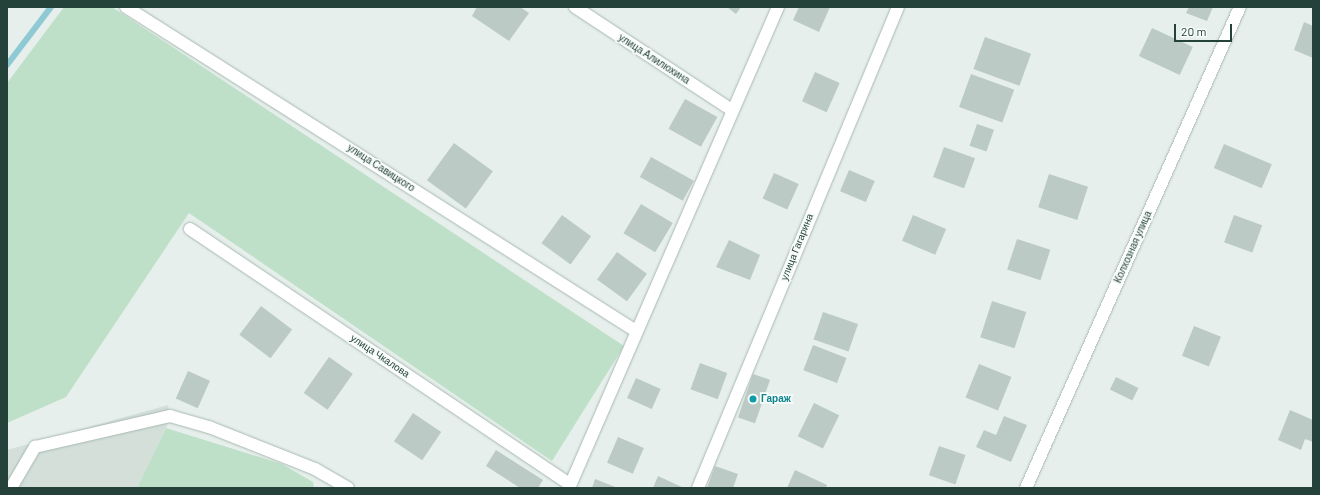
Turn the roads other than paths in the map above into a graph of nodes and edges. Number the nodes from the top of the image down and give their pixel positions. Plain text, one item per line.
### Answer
1 (126, 7) edge
2 (575, 7) edge
3 (778, 7) edge
4 (898, 7) edge
5 (1240, 7) edge
6 (732, 110) junction
7 (190, 229) dead end
8 (636, 331) junction
9 (569, 486) edge
10 (11, 488) edge
11 (348, 488) edge
12 (698, 488) edge
13 (1026, 488) edge

1 - 8 street, улица Савицкого
2 - 6 street, улица Алилюхина
3 - 6 street
4 - 12 street, улица Гагарина
5 - 13 street, Колхозная улица
6 - 8 street
7 - 9 street, улица Чкалова
8 - 9 street
10 - 11 street

